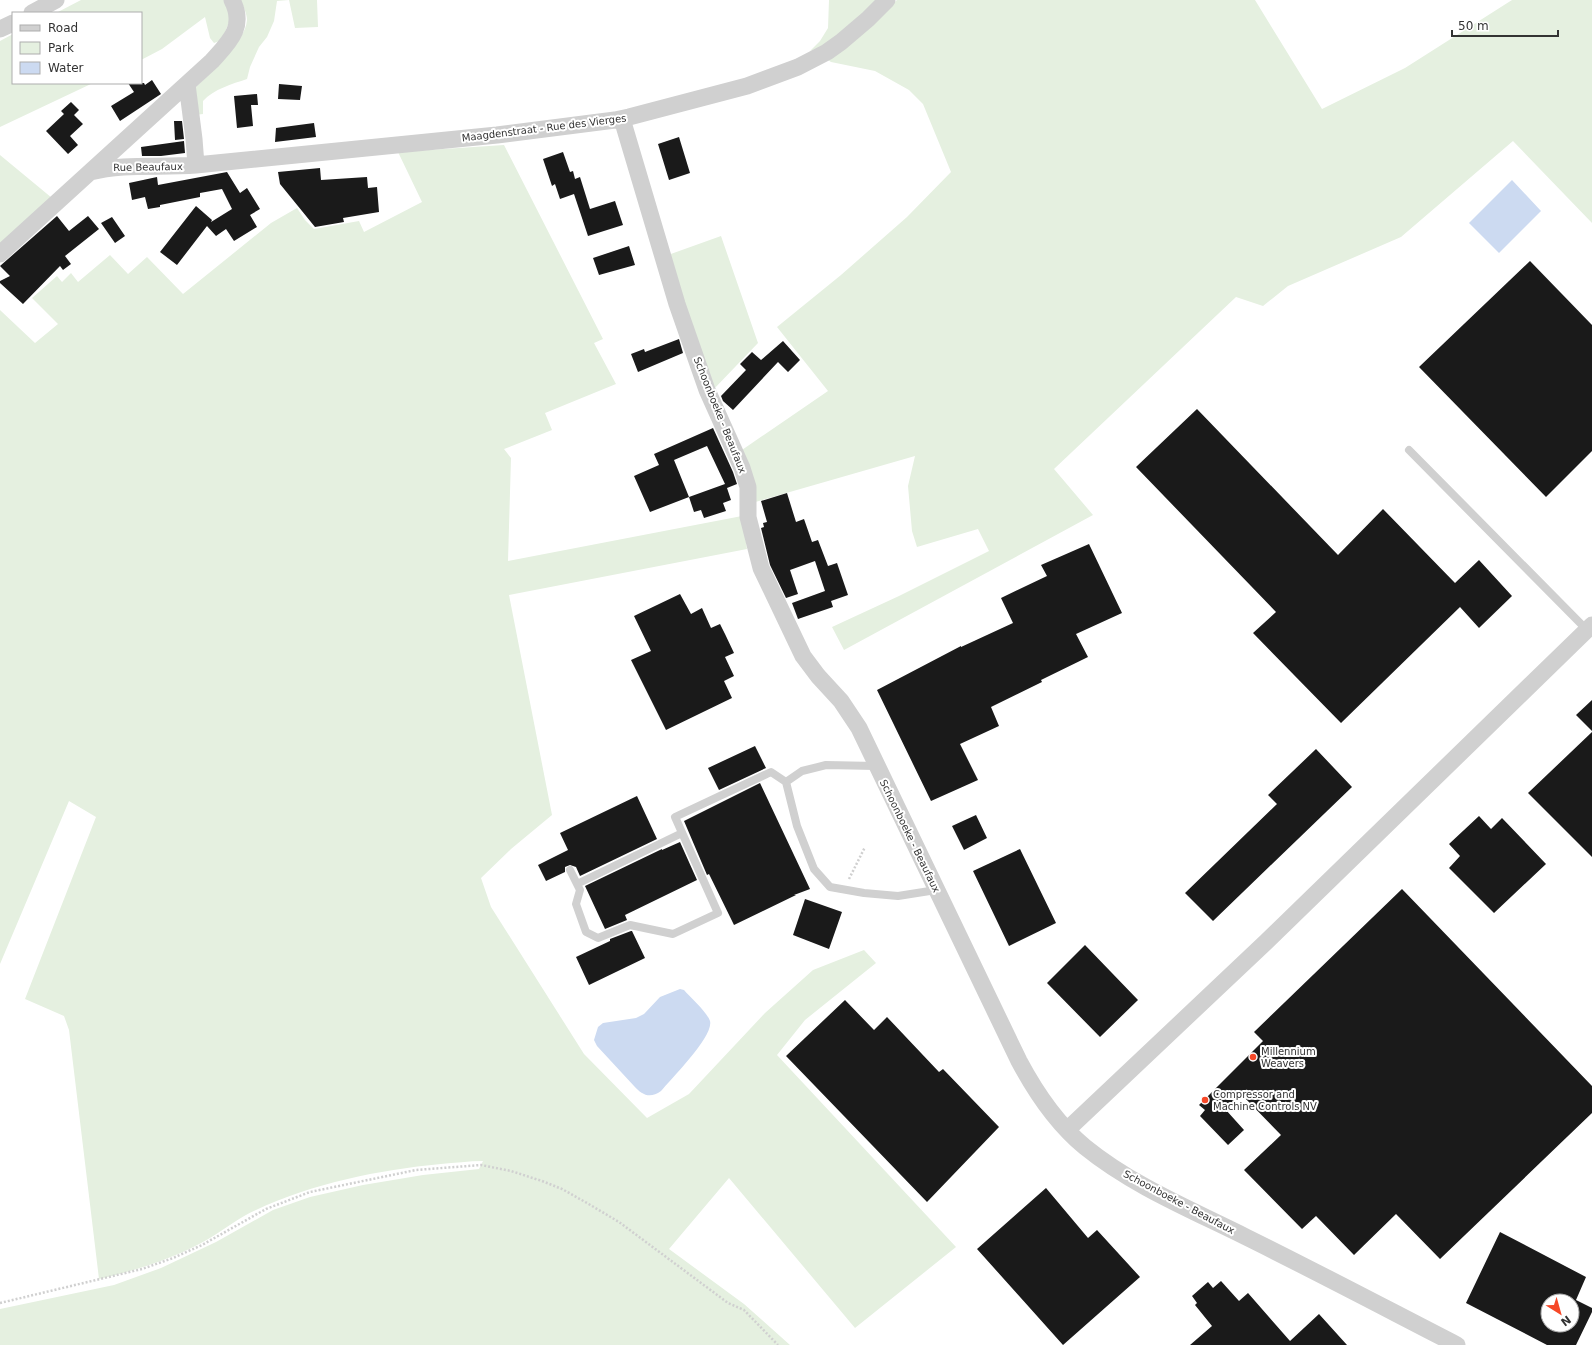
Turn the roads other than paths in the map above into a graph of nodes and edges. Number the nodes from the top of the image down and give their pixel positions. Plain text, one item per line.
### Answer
1 (56, 0) edge
2 (232, 0) edge
3 (887, 0) edge
4 (34, 12) edge
5 (12, 23) edge
6 (0, 29) edge
7 (187, 84) junction
8 (622, 119) junction
9 (196, 165) junction
10 (90, 172) junction
11 (0, 254) edge
12 (1409, 450) dead end
13 (1589, 628) edge
14 (876, 766) junction
15 (786, 782) junction
16 (682, 833) junction
17 (570, 870) dead end
18 (577, 884) junction
19 (936, 890) junction
20 (1067, 1130) junction
21 (1457, 1345) edge

1 - 4 street
2 - 7 street, Rue Beaufaux
3 - 8 street, Maagdenstraat - Rue des Vierges
5 - 6 street
7 - 9 street, Rue Beaufaux
7 - 10 street, Rue Beaufaux
8 - 9 street, Maagdenstraat - Rue des Vierges
8 - 14 street, Schoonboeke - Beaufaux
9 - 10 street, Rue Beaufaux
10 - 11 street, Rue Beaufaux
12 - 13 lane
13 - 20 street
14 - 15 lane
14 - 19 street, Schoonboeke - Beaufaux
15 - 16 lane
15 - 19 lane
16 - 18 lane
16 - 18 lane
17 - 18 lane
19 - 20 street, Schoonboeke - Beaufaux
20 - 21 street, Schoonboeke - Beaufaux

